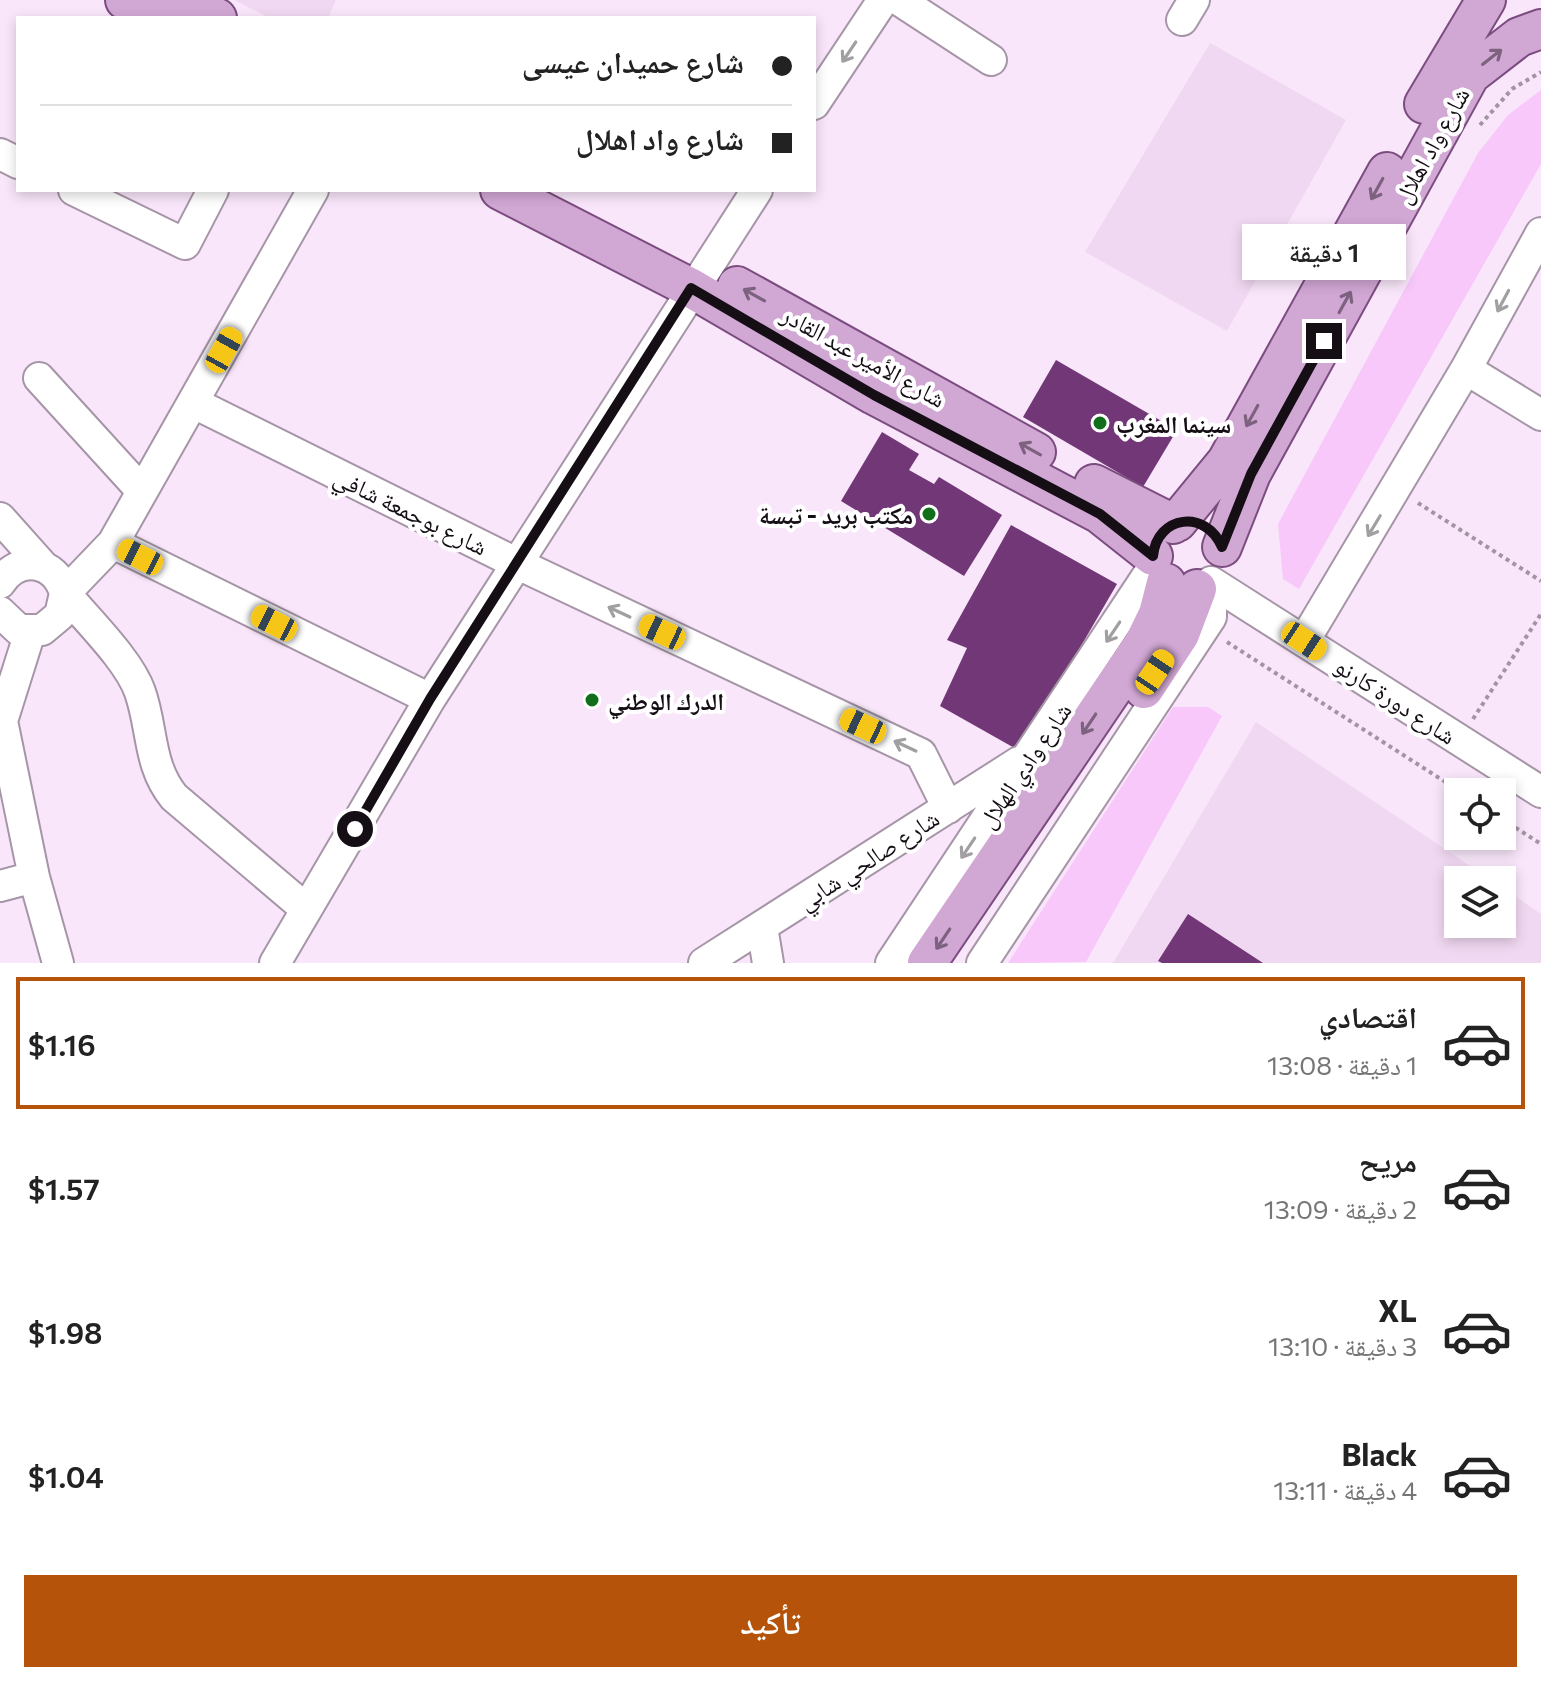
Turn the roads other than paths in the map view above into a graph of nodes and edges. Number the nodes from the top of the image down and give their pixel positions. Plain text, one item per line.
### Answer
1 (125, 0) edge
2 (182, 0) edge
3 (883, 0) edge
4 (899, 0) edge
5 (1486, 0) edge
6 (1512, 0) edge
7 (157, 16) edge
8 (213, 16) edge
9 (1541, 21) edge
10 (1541, 29) edge
11 (991, 60) dead end
12 (816, 101) edge
13 (78, 192) edge
14 (212, 192) edge
15 (312, 192) edge
16 (504, 192) edge
17 (558, 192) edge
18 (756, 192) edge
19 (1541, 233) edge
20 (698, 278) junction
21 (1466, 369) junction
22 (39, 378) dead end
23 (194, 403) junction
24 (1541, 415) edge
25 (141, 490) junction
26 (0, 518) edge
27 (1175, 523) junction
28 (113, 543) junction
29 (518, 564) junction
30 (42, 565) junction
31 (1184, 570) junction
32 (0, 582) edge
33 (65, 593) junction
34 (0, 612) edge
35 (30, 632) junction
36 (1304, 641) junction
37 (430, 699) junction
38 (1, 722) edge
39 (1031, 755) junction
40 (1541, 792) edge
41 (948, 808) junction
42 (34, 877) junction
43 (0, 886) edge
44 (306, 909) junction
45 (762, 927) junction
46 (58, 963) edge
47 (275, 963) edge
48 (704, 963) edge
49 (768, 963) edge
50 (891, 963) edge
51 (927, 963) edge
52 (958, 963) edge
53 (982, 963) edge

1 - 7 main road
2 - 8 main road
3 -> 12 street
4 - 11 street
5 -> 27 main road, شارع واد اهلال
6 - 9 main road
31 -> 10 main road, شارع واد اهلال
13 - 14 street
15 - 23 street
16 - 20 main road, شارع الأمير عبد القادر
17 - 20 main road, شارع الأمير عبد القادر
18 - 20 street
19 -> 21 street
27 -> 20 main road, شارع الأمير عبد القادر
20 - 29 street
20 - 31 main road, شارع الأمير عبد القادر
21 - 24 street
21 -> 36 street
22 - 25 street
23 - 25 street
23 - 29 street, شارع بوجمعة شافي
25 - 28 street
26 - 30 street
27 - 31 main road, شارع واد اهلال
27 - 31 main road, شارع الأمير عبد القادر
28 - 33 street
28 - 37 street
29 - 37 street
41 -> 29 street, شارع بوجمعة شافي
30 - 32 street
30 - 33 street
31 - 36 street, شارع دورة كارنو
31 -> 39 street, شارع وادي الهلال
31 -> 51 main road, شارع وادي الهلال
31 - 52 main road
31 - 53 street
33 - 35 street
33 - 44 street
34 - 35 street
35 - 38 street
36 - 40 street, شارع دورة كارنو
37 - 44 street
38 - 42 street
39 - 41 street, شارع صالحي شابي
39 -> 50 street, شارع وادي الهلال
41 - 45 street, شارع صالحي شابي
42 - 43 street
42 - 46 street
44 - 47 street
45 - 48 street, شارع صالحي شابي
45 - 49 street

